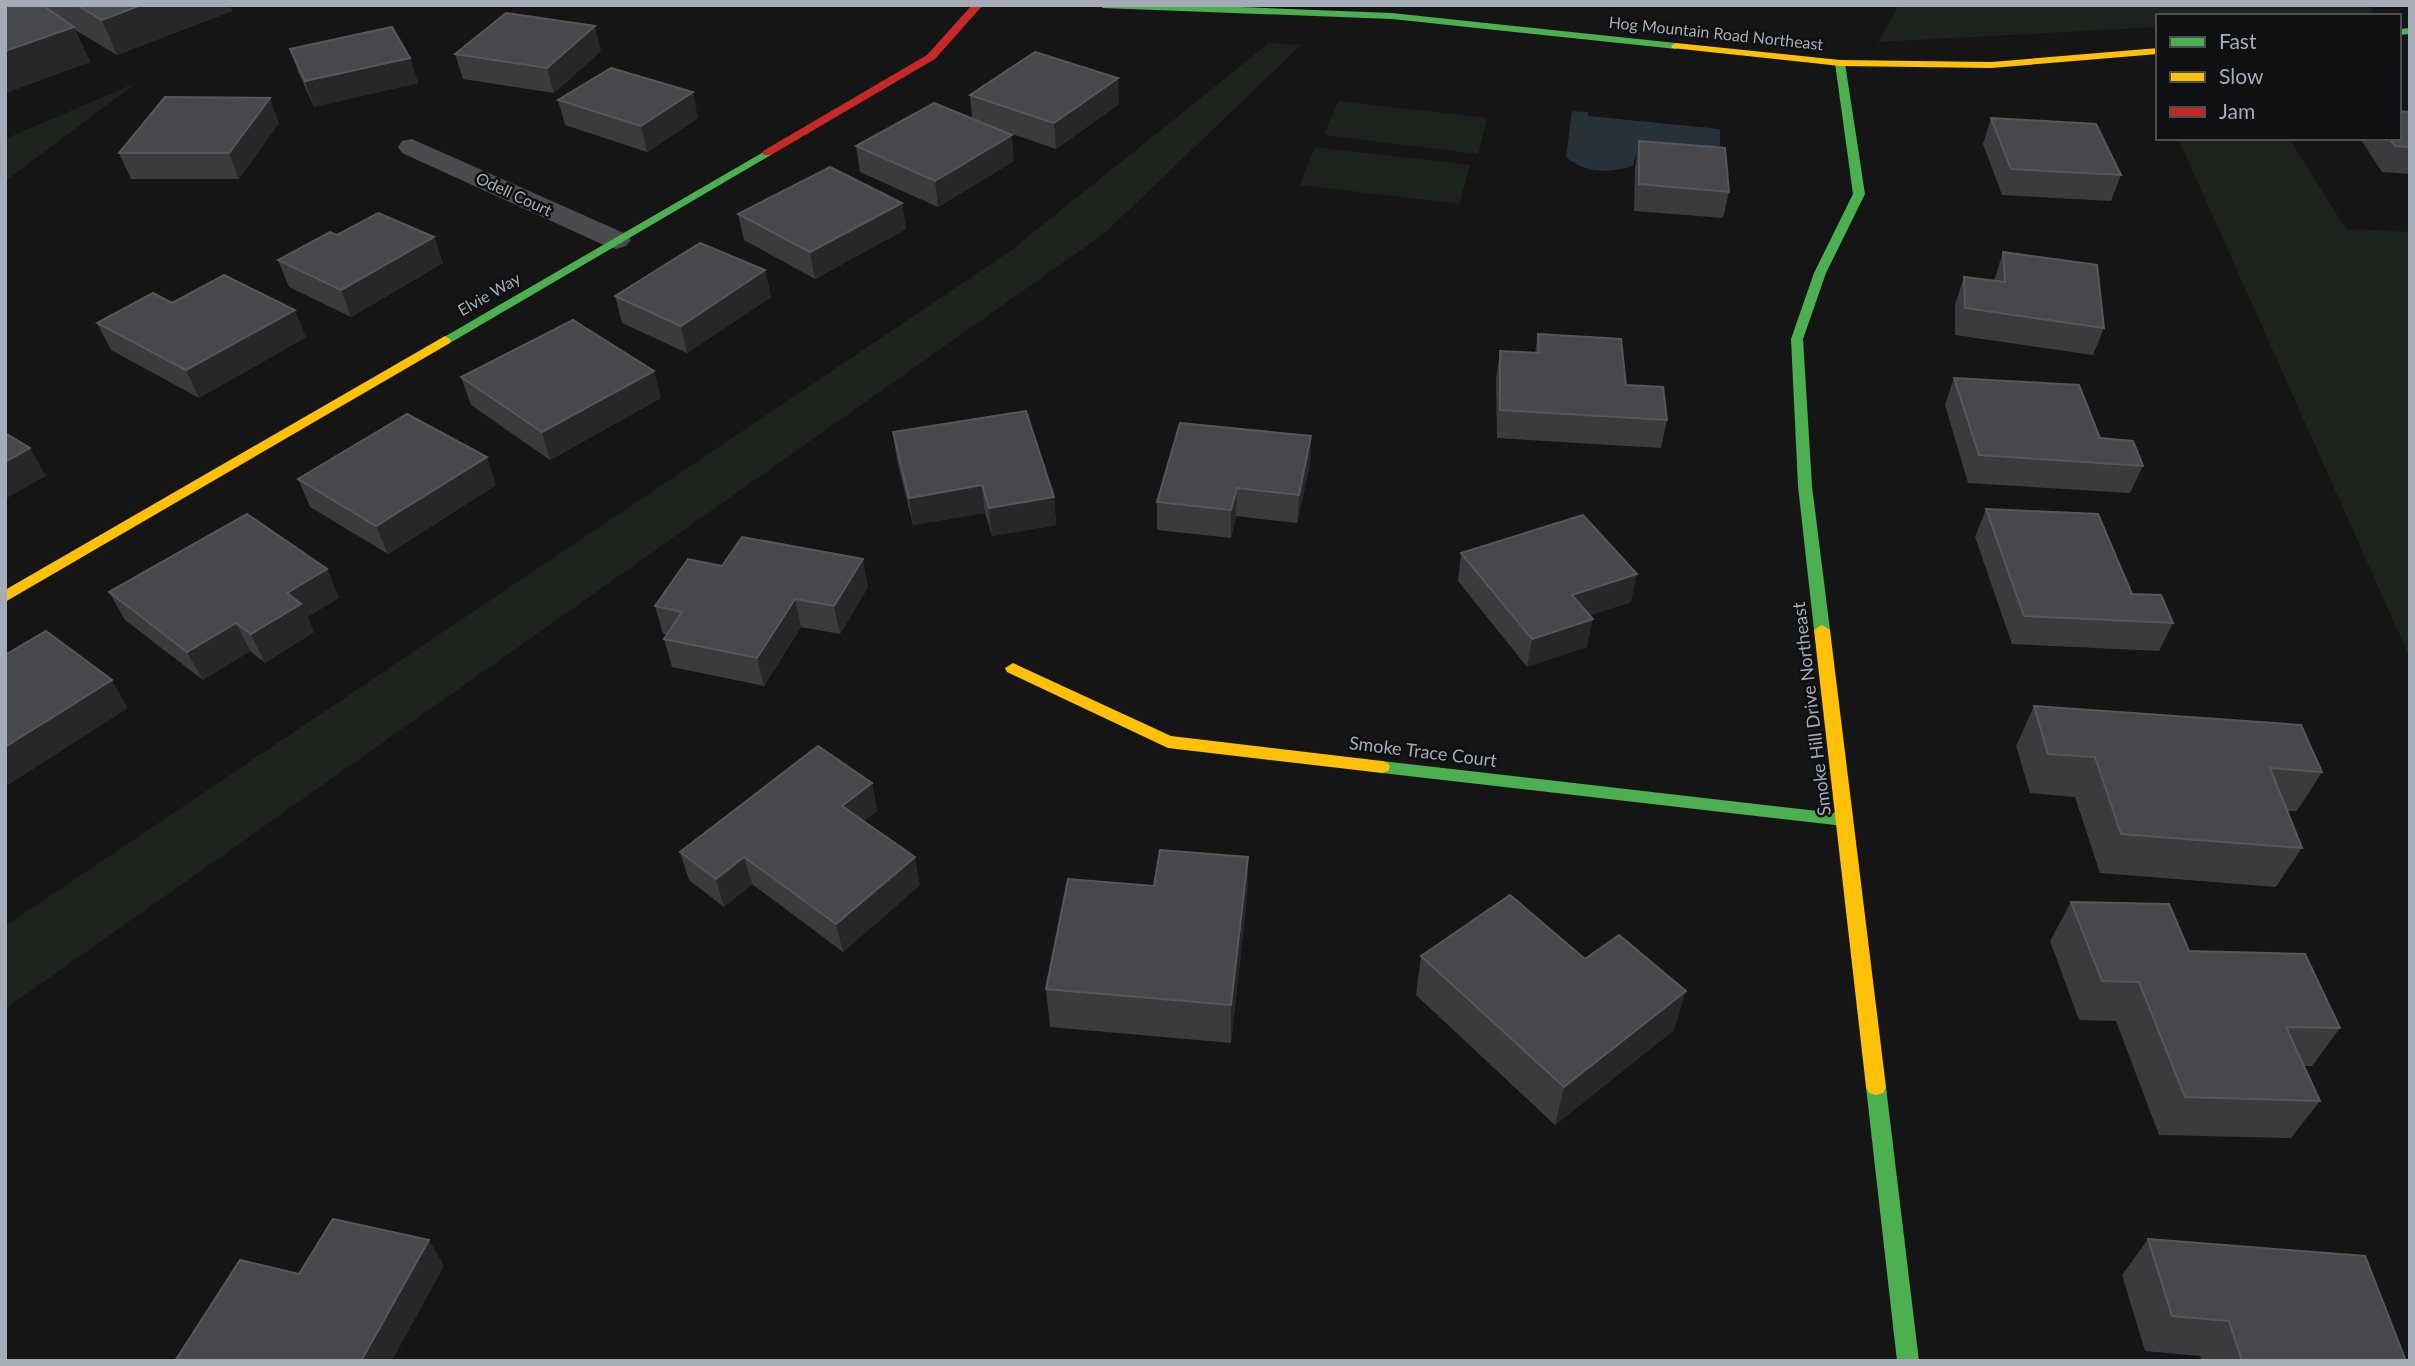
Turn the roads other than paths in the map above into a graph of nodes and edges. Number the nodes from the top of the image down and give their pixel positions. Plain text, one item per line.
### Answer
1 (978, 5) edge
2 (1103, 5) edge
3 (1396, 10) edge
4 (2156, 51) edge
5 (1840, 64) junction
6 (412, 147) dead end
7 (616, 240) junction
8 (5, 597) edge
9 (1013, 668) dead end
10 (1844, 820) junction
11 (1908, 1361) edge

1 - 7 street, Elvie Way
2 - 3 street, Hog Mountain Road Northeast
3 - 5 street, Hog Mountain Road Northeast
4 - 5 street, Hog Mountain Road Northeast
5 - 10 street, Smoke Hill Drive Northeast
6 - 7 street, Odell Court
7 - 8 street, Elvie Way
9 - 10 street, Smoke Trace Court
10 - 11 street, Smoke Hill Drive Northeast

